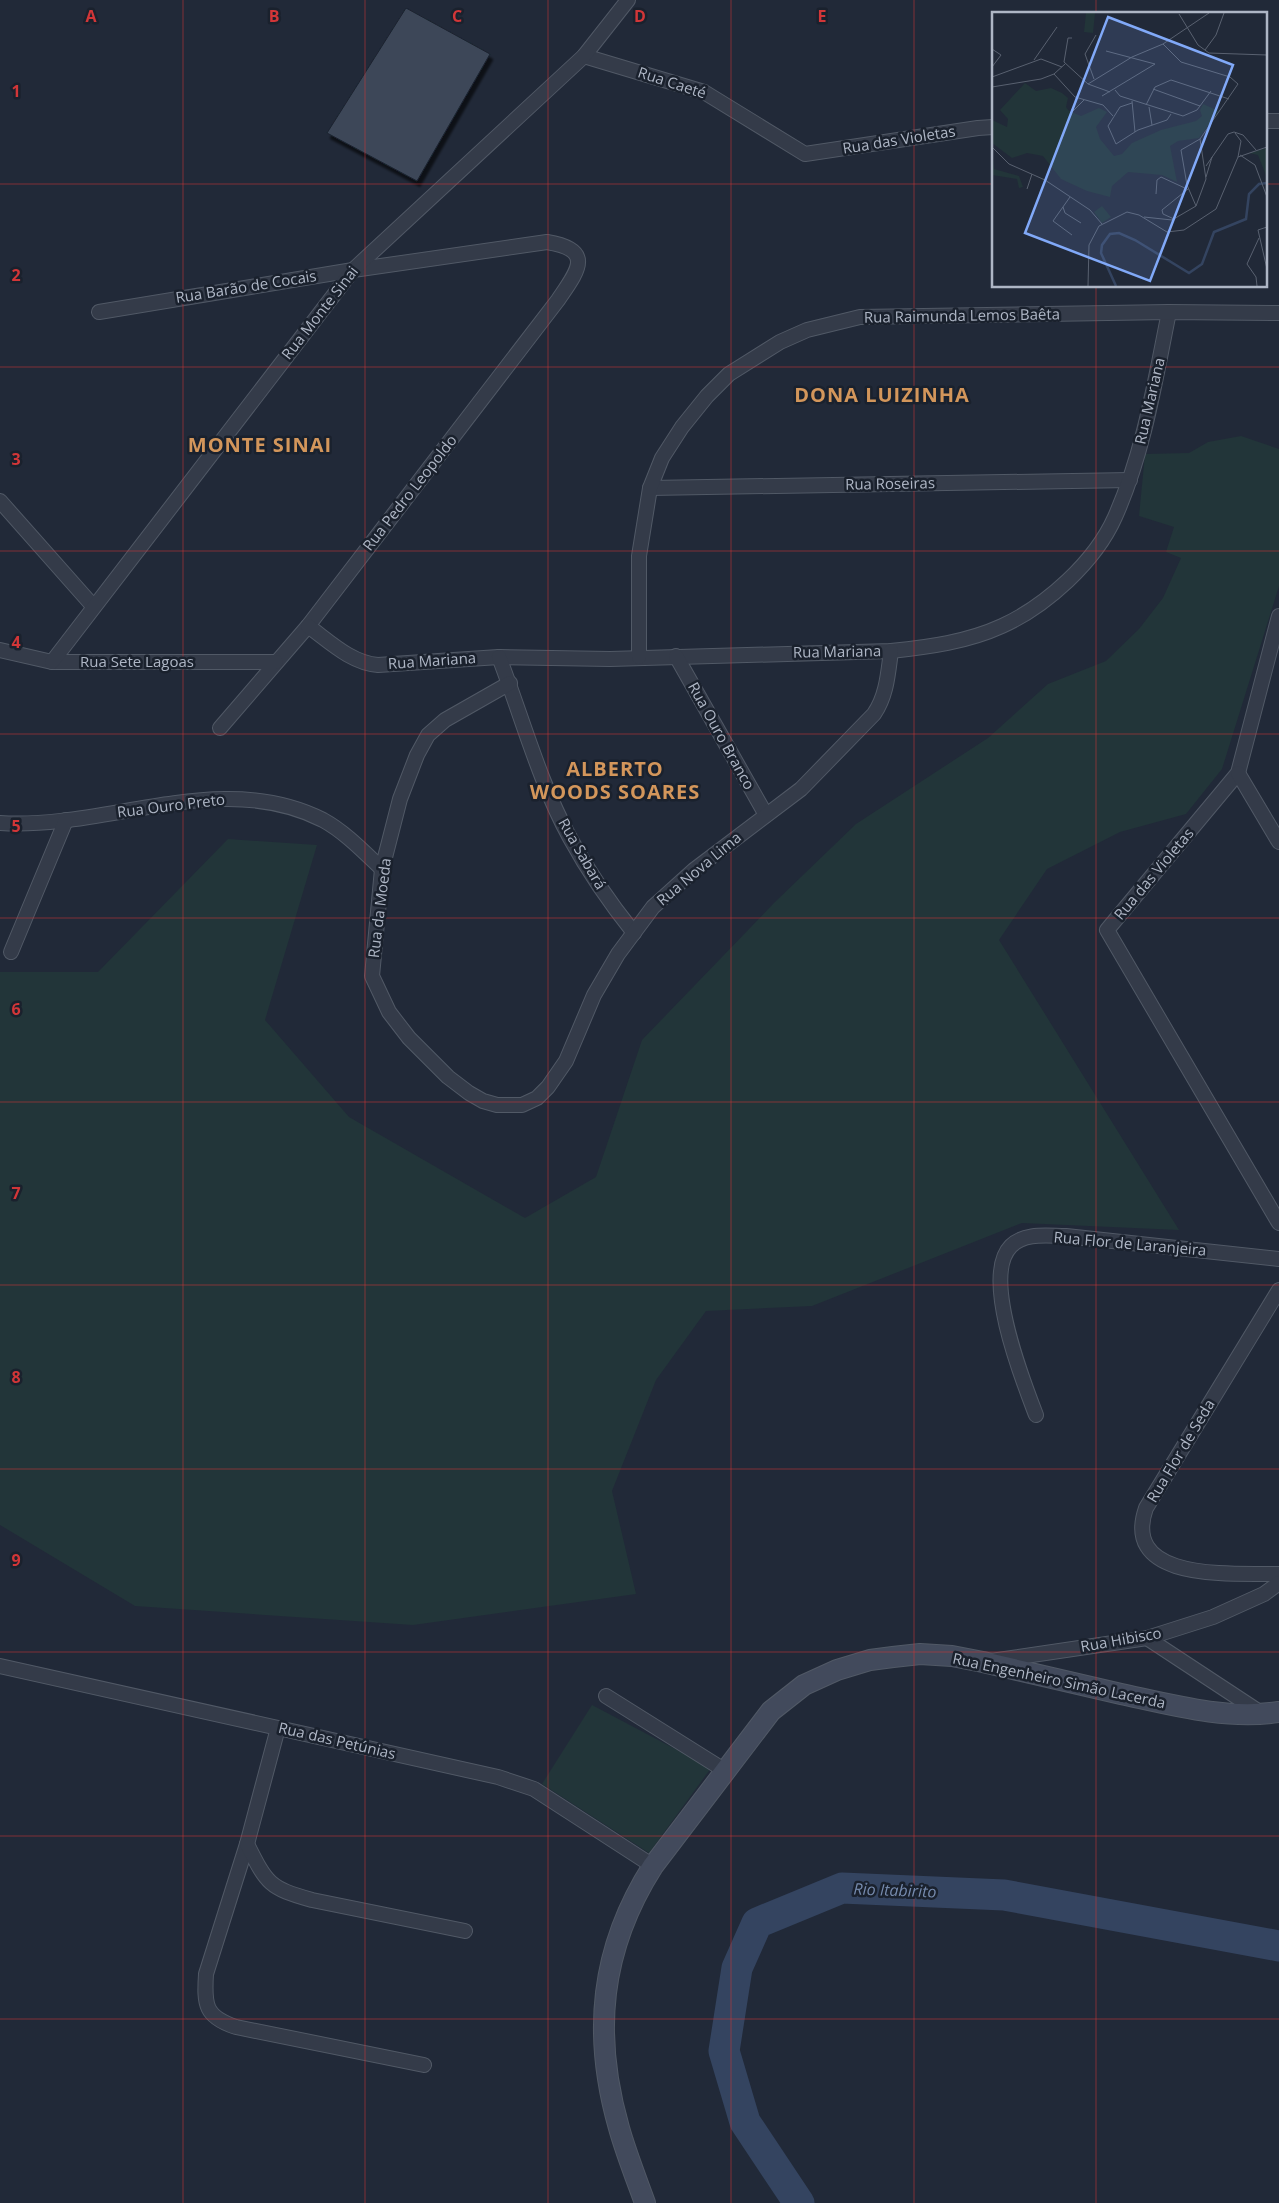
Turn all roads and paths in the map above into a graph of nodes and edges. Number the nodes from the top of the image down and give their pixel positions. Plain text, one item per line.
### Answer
1 (628, 0) edge
2 (584, 56) junction
3 (1266, 121) edge
4 (1279, 121) edge
5 (992, 127) edge
6 (805, 154) joint
7 (570, 249) joint
8 (353, 270) junction
9 (99, 312) dead end
10 (1169, 312) junction
11 (1279, 313) edge
12 (1130, 480) junction
13 (650, 488) junction
14 (0, 501) edge
15 (93, 606) junction
16 (1279, 616) edge
17 (308, 626) junction
18 (0, 650) edge
19 (891, 651) junction
20 (676, 656) junction
21 (499, 657) junction
22 (639, 657) junction
23 (52, 662) junction
24 (276, 662) junction
25 (510, 683) junction
26 (220, 728) dead end
27 (1238, 773) junction
28 (766, 815) junction
29 (66, 820) junction
30 (0, 823) edge
31 (1279, 842) edge
32 (382, 869) junction
33 (634, 932) junction
34 (11, 952) dead end
35 (522, 1104) joint
36 (1279, 1223) edge
37 (1279, 1259) edge
38 (1279, 1290) edge
39 (1036, 1415) dead end
40 (1279, 1574) edge
41 (1279, 1583) edge
42 (1147, 1638) junction
43 (983, 1662) junction
44 (0, 1666) edge
45 (606, 1696) dead end
46 (1271, 1713) edge
47 (278, 1728) junction
48 (724, 1770) junction
49 (247, 1844) junction
50 (653, 1866) junction
51 (465, 1931) dead end
52 (424, 2065) dead end
53 (645, 2203) edge

1 - 2 street, Rua Monte Sinai
2 - 6 street, Rua Caeté
2 - 8 street, Rua Monte Sinai
3 - 4 street
5 - 6 street, Rua das Violetas
7 - 8 street, Rua Barão de Cocais
7 - 17 street, Rua Pedro Leopoldo
8 - 9 street, Rua Barão de Cocais
8 - 15 street, Rua Monte Sinai
10 - 11 street, Rua Raimunda Lemos Baêta
10 - 12 street, Rua Mariana
10 - 13 street, Rua Raimunda Lemos Baêta
12 - 13 street, Rua Roseiras
12 - 19 street, Rua Mariana
13 - 22 street, Rua Raimunda Lemos Baêta
14 - 15 street
15 - 23 street, Rua Monte Sinai
16 - 27 street, Rua das Violetas
17 - 21 street, Rua Mariana
17 - 24 street, Rua Pedro Leopoldo
18 - 23 street, Rua Sete Lagoas
19 - 20 street, Rua Mariana
19 - 28 street, Rua Nova Lima
20 - 22 street, Rua Mariana
20 - 28 street, Rua Ouro Branco
21 - 22 street, Rua Mariana
21 - 25 street, Rua Sabará
23 - 24 street, Rua Sete Lagoas
24 - 26 street, Rua Pedro Leopoldo
25 - 32 street, Rua da Moeda
25 - 33 street, Rua Sabará
27 - 31 street
27 - 36 street, Rua das Violetas
28 - 33 street, Rua Nova Lima
29 - 30 street, Rua Ouro Preto
29 - 32 street, Rua Ouro Preto
29 - 34 street
32 - 35 street, Rua da Moeda
33 - 35 street, Rua Nova Lima
37 - 39 street, Rua Flor de Laranjeira
38 - 40 street, Rua Flor de Seda
41 - 42 street, Rua Hibisco
42 - 43 street, Rua Hibisco
42 - 46 street
43 - 46 street, Rua Engenheiro Simão Lacerda
43 - 48 street, Rua Engenheiro Simão Lacerda
44 - 47 street, Rua das Petúnias
45 - 48 street
47 - 49 street
47 - 50 street, Rua das Petúnias
48 - 50 street, Rua Engenheiro Simão Lacerda
49 - 51 street
49 - 52 street
50 - 53 street, Rua Engenheiro Simão Lacerda

